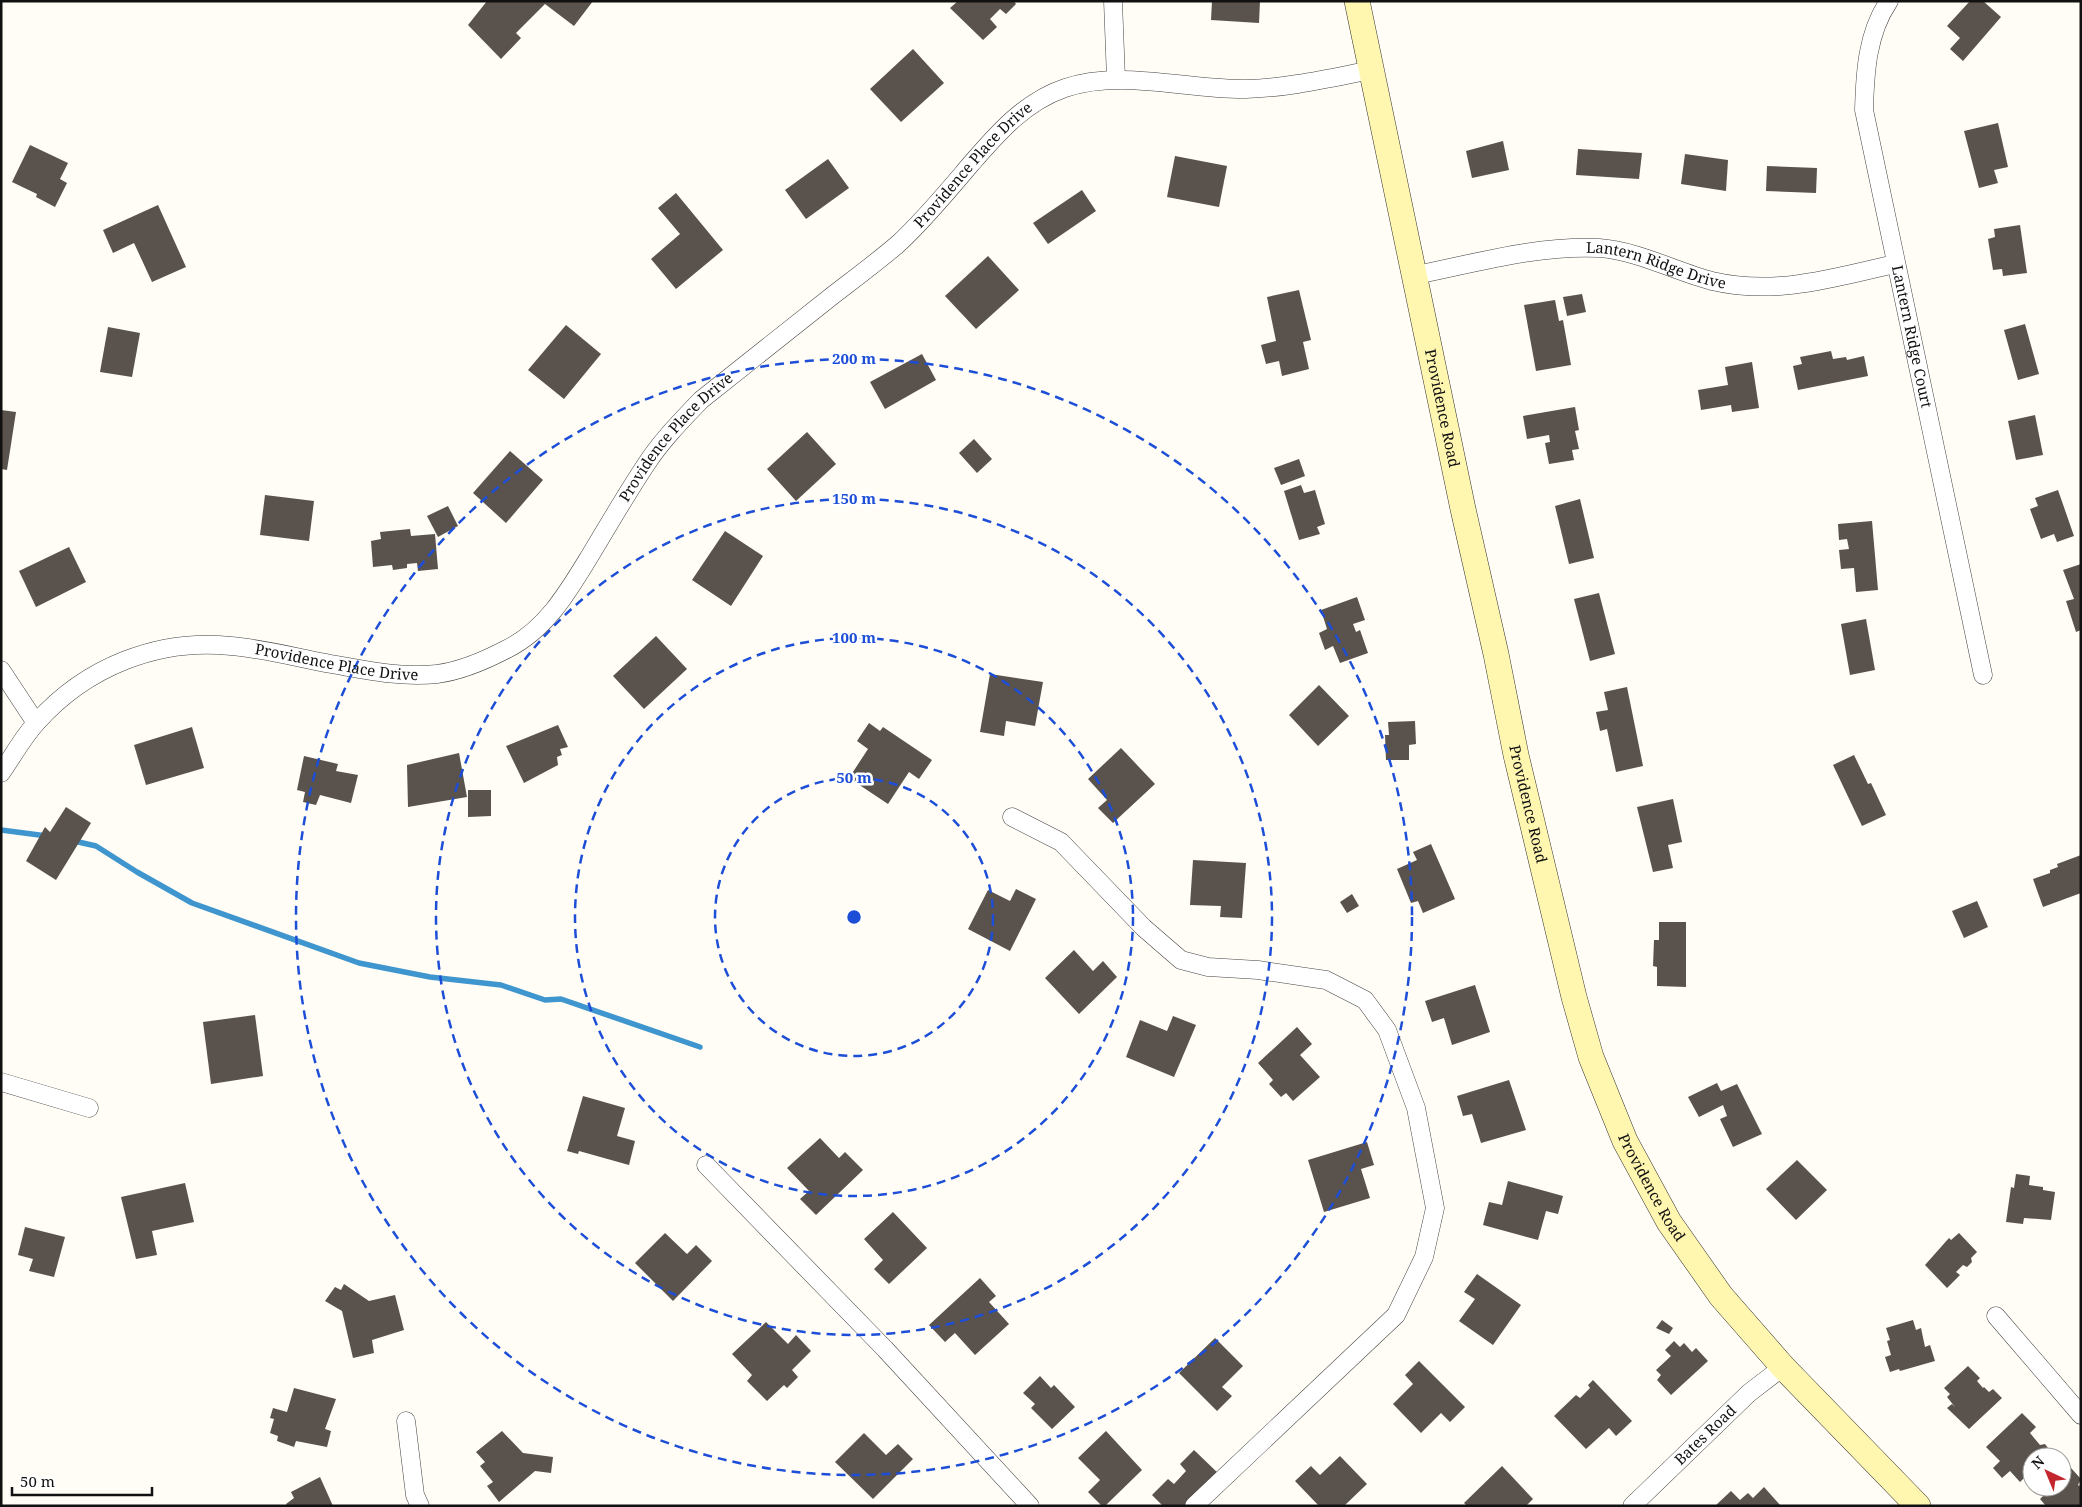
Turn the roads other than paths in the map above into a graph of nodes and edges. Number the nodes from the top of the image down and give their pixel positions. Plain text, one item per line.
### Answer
1 (1113, 1) edge
2 (1357, 1) edge
3 (1888, 1) edge
4 (1372, 70) junction
5 (1116, 79) junction
6 (1895, 264) junction
7 (1416, 275) junction
8 (1, 670) edge
9 (1983, 675) dead end
10 (36, 723) junction
11 (1, 773) edge
12 (1012, 817) dead end
13 (1, 1082) edge
14 (89, 1108) dead end
15 (706, 1165) dead end
16 (1996, 1316) dead end
17 (1783, 1367) junction
18 (2081, 1415) edge
19 (406, 1421) dead end
20 (420, 1506) edge
21 (1030, 1506) edge
22 (1194, 1506) edge
23 (1632, 1506) edge
24 (1918, 1506) edge

1 - 5 street
2 - 4 street, Providence Road
3 - 6 street, Lantern Ridge Court
4 - 5 street, Providence Place Drive
4 - 7 street, Providence Road
5 - 10 street, Providence Place Drive
6 - 7 street, Lantern Ridge Drive
6 - 9 street, Lantern Ridge Court
7 - 17 street, Providence Road
8 - 10 street
10 - 11 street, Providence Place Drive
12 - 22 street
13 - 14 street
15 - 21 street
16 - 18 street
17 - 23 street, Bates Road
17 - 24 street, Providence Road
19 - 20 street

